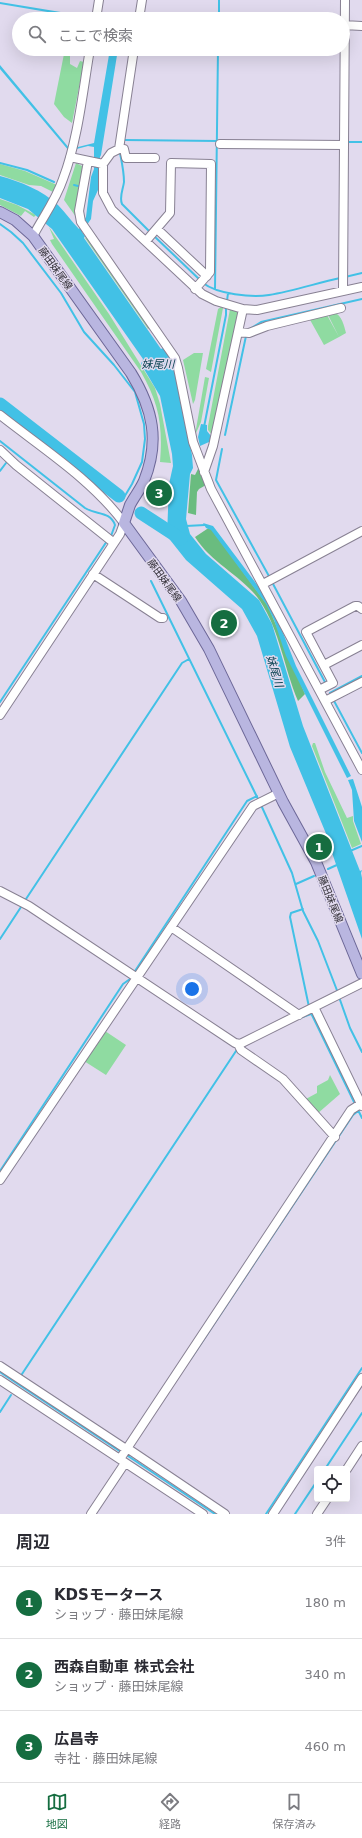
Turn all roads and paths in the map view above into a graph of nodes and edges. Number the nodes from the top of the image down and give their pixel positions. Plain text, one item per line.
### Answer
1 (99, 0) edge
2 (142, 0) edge
3 (345, 0) edge
4 (97, 12) edge
5 (140, 12) edge
6 (344, 12) edge
7 (350, 25) edge
8 (362, 26) edge
9 (89, 56) edge
10 (133, 56) edge
11 (344, 56) edge
12 (220, 144) dead end
13 (344, 145) junction
14 (119, 148) junction
15 (70, 157) junction
16 (155, 158) dead end
17 (96, 162) junction
18 (0, 212) edge
19 (152, 235) junction
20 (33, 236) junction
21 (206, 277) junction
22 (197, 286) junction
23 (362, 287) edge
24 (343, 291) junction
25 (341, 308) dead end
26 (243, 309) junction
27 (244, 333) junction
28 (0, 415) edge
29 (0, 450) edge
30 (204, 472) junction
31 (124, 523) junction
32 (362, 531) edge
33 (114, 543) junction
34 (93, 574) junction
35 (268, 582) junction
36 (362, 609) edge
37 (163, 618) dead end
38 (362, 645) edge
39 (324, 666) junction
40 (362, 682) edge
41 (324, 688) junction
42 (330, 699) junction
43 (0, 715) edge
44 (362, 770) edge
45 (279, 793) junction
46 (0, 891) edge
47 (171, 927) junction
48 (362, 974) edge
49 (137, 978) junction
50 (362, 983) edge
51 (311, 1009) junction
52 (298, 1015) junction
53 (239, 1047) junction
54 (359, 1105) edge
55 (334, 1137) junction
56 (0, 1180) edge
57 (0, 1366) edge
58 (362, 1378) edge
59 (0, 1380) edge
60 (44, 1401) junction
61 (362, 1446) edge
62 (126, 1453) junction
63 (349, 1466) edge
64 (325, 1502) edge
65 (91, 1514) edge
66 (203, 1514) edge
67 (225, 1514) edge
68 (273, 1514) edge
69 (317, 1514) edge

1 - 4 street
2 - 5 street
3 - 6 street
7 - 8 street
9 - 15 street
10 - 14 street
11 - 13 street
12 - 13 street
13 - 24 street
14 - 16 street
14 - 17 street
15 - 17 street
15 - 20 street
17 - 19 street
17 - 30 street
18 - 20 main road, 藤田妹尾線
19 - 21 street
19 - 21 street
19 - 22 street
20 - 31 main road, 藤田妹尾線
21 - 22 street
22 - 26 street
23 - 24 street
24 - 26 street
25 - 27 street
26 - 27 street
27 - 30 street
28 - 31 street
29 - 33 street
30 - 35 street
31 - 33 street
31 - 45 main road, 藤田妹尾線
32 - 35 street
33 - 34 street
34 - 37 street
34 - 43 street
35 - 41 street
36 - 39 street
38 - 39 street
39 - 41 street
40 - 42 street
41 - 42 street
42 - 44 street
45 - 47 street
45 - 48 main road, 藤田妹尾線
46 - 49 street
47 - 49 street
47 - 52 street
49 - 53 street
49 - 56 street
50 - 51 street
51 - 52 street
51 - 54 street
52 - 53 street
53 - 55 street
54 - 55 street
55 - 62 street
57 - 60 street
58 - 68 street
59 - 60 street
60 - 62 street
60 - 62 street
61 - 63 street
62 - 65 street
62 - 66 street
62 - 67 street
64 - 69 street

